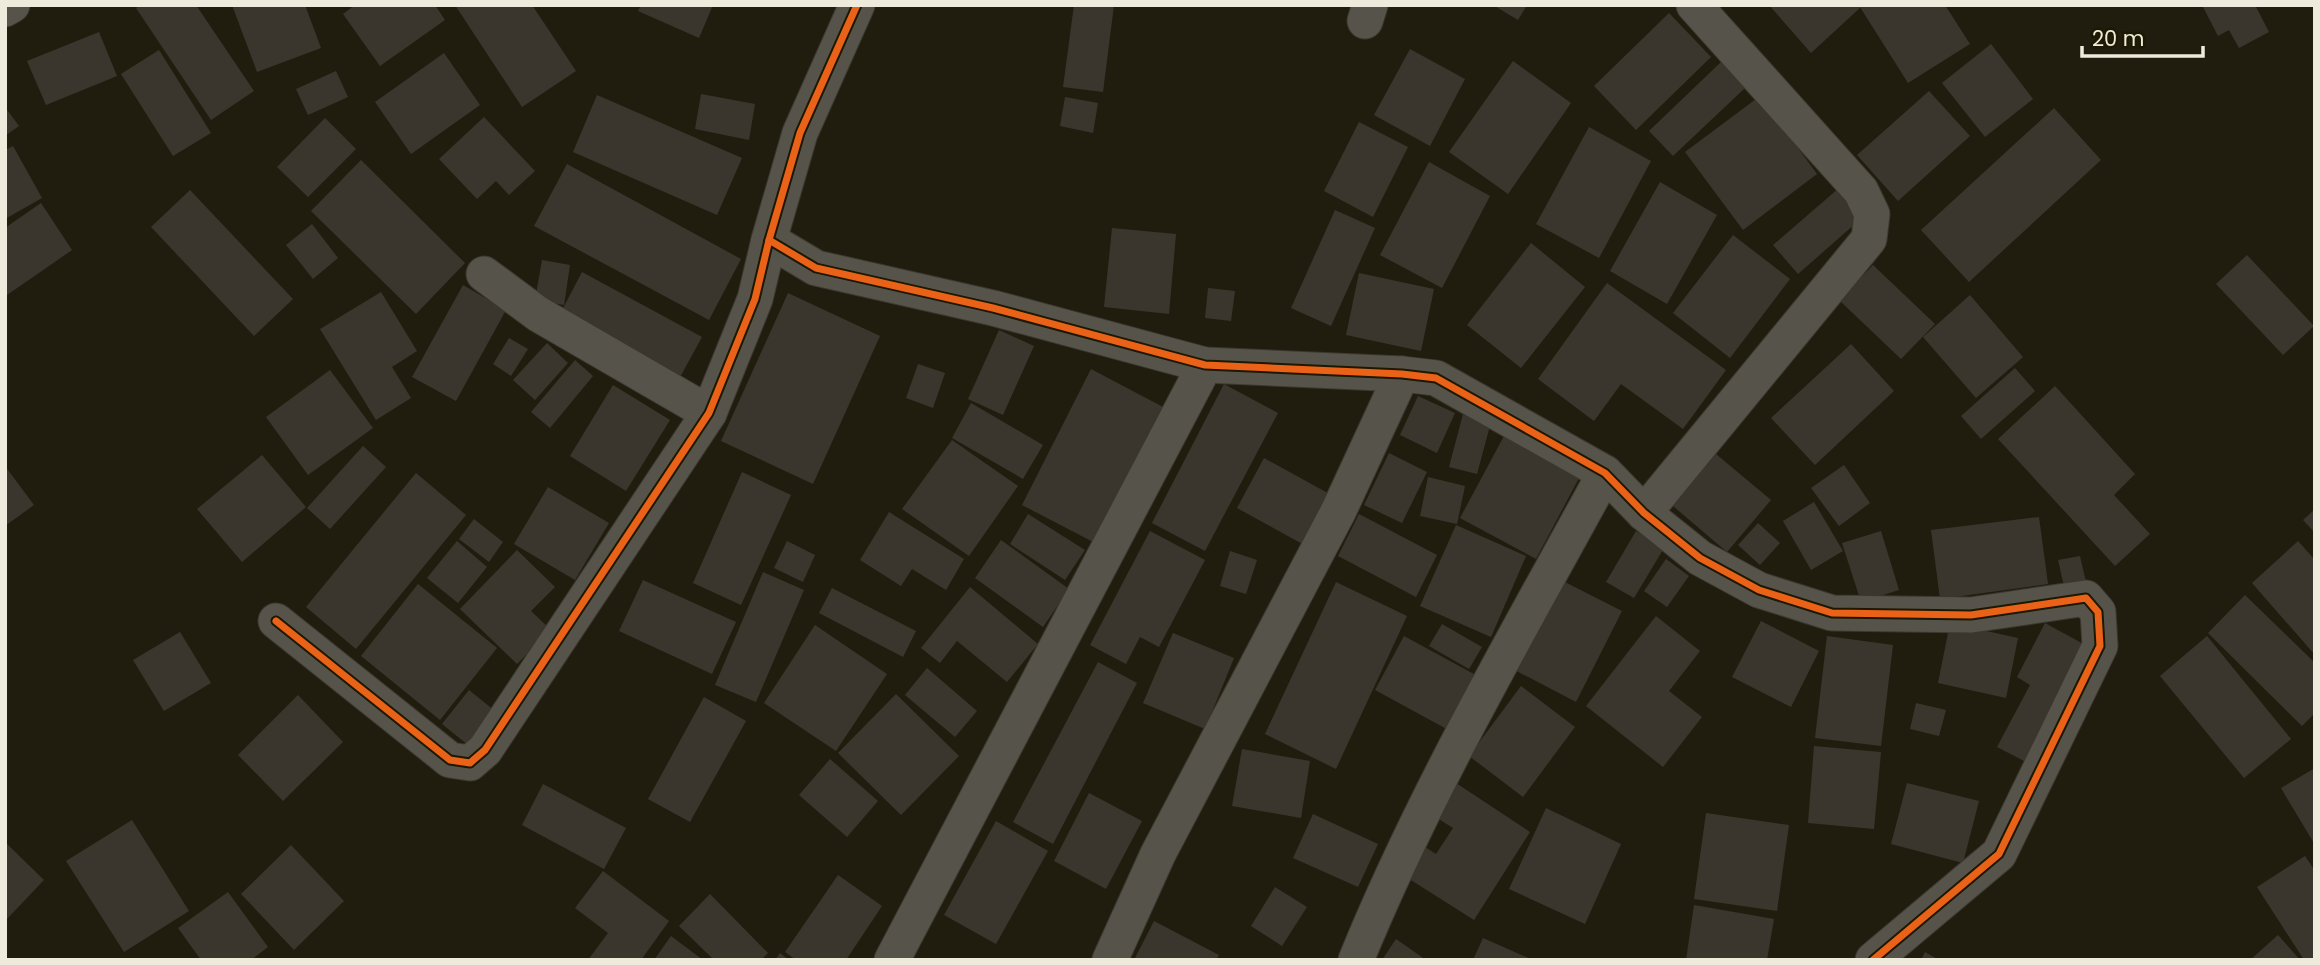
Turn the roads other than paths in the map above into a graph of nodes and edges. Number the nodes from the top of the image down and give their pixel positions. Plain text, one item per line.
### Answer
1 (12, 5) edge
2 (857, 5) edge
3 (1694, 5) edge
4 (5, 9) edge
5 (769, 240) junction
6 (484, 274) dead end
7 (1205, 365) junction
8 (1402, 374) junction
9 (709, 413) junction
10 (1605, 473) junction
11 (1644, 513) junction
12 (276, 621) dead end
13 (892, 960) edge
14 (1110, 960) edge
15 (1356, 960) edge
16 (1873, 960) edge

1 - 4 street
2 - 5 street
3 - 11 street
5 - 7 street
5 - 9 street
6 - 9 street
7 - 8 street
7 - 13 street
8 - 10 street
8 - 14 street
9 - 12 street
10 - 11 street
10 - 15 street
11 - 16 street

